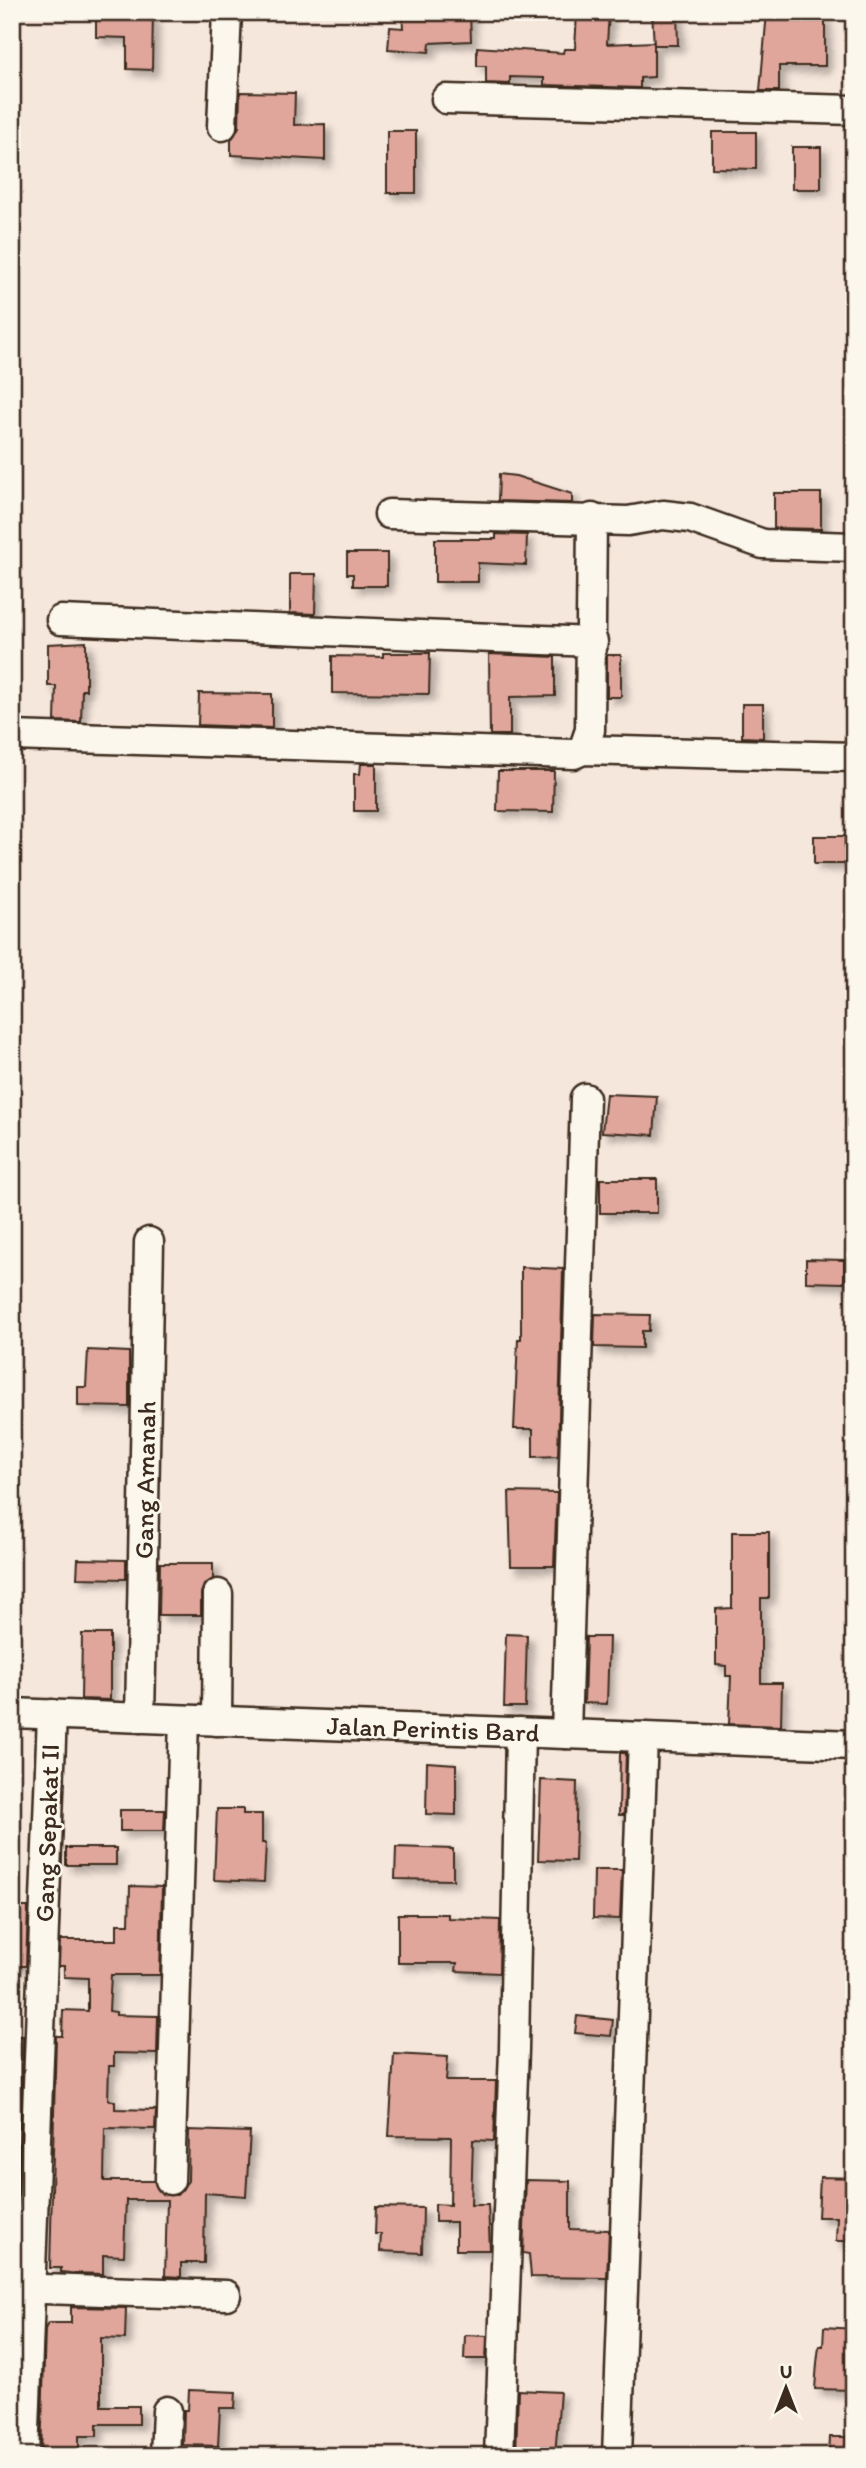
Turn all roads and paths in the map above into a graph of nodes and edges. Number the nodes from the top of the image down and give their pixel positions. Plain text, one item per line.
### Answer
1 (227, 12) edge
2 (446, 99) dead end
3 (854, 110) edge
4 (222, 126) dead end
5 (389, 514) dead end
6 (592, 517) junction
7 (854, 547) edge
8 (61, 620) dead end
9 (593, 642) junction
10 (12, 736) edge
11 (583, 750) junction
12 (854, 757) edge
13 (585, 1098) dead end
14 (149, 1242) dead end
15 (218, 1594) dead end
16 (12, 1713) edge
17 (52, 1714) junction
18 (140, 1718) junction
19 (184, 1720) junction
20 (217, 1721) junction
21 (520, 1732) junction
22 (566, 1734) junction
23 (643, 1737) junction
24 (854, 1745) edge
25 (170, 2180) dead end
26 (21, 2288) edge
27 (226, 2295) dead end
28 (167, 2411) dead end
29 (24, 2456) edge
30 (165, 2456) edge
31 (499, 2456) edge
32 (617, 2456) edge

1 - 4 street
2 - 3 street
5 - 6 street
6 - 7 street
6 - 9 street
8 - 9 street
9 - 11 street
10 - 11 street
11 - 12 street
13 - 22 street
14 - 18 street, Gang Amanah
15 - 20 street
16 - 17 street, Jalan Perintis Bard
17 - 18 street, Jalan Perintis Bard
17 - 26 street, Gang Sepakat II
18 - 19 street, Jalan Perintis Bard
19 - 20 street, Jalan Perintis Bard
19 - 25 street
20 - 21 street, Jalan Perintis Bard
21 - 22 street, Jalan Perintis Bard
21 - 31 street
22 - 23 street, Jalan Perintis Bard
23 - 24 street, Jalan Perintis Bard
23 - 32 street
26 - 27 street
26 - 29 street, Gang Sepakat II
28 - 30 street

